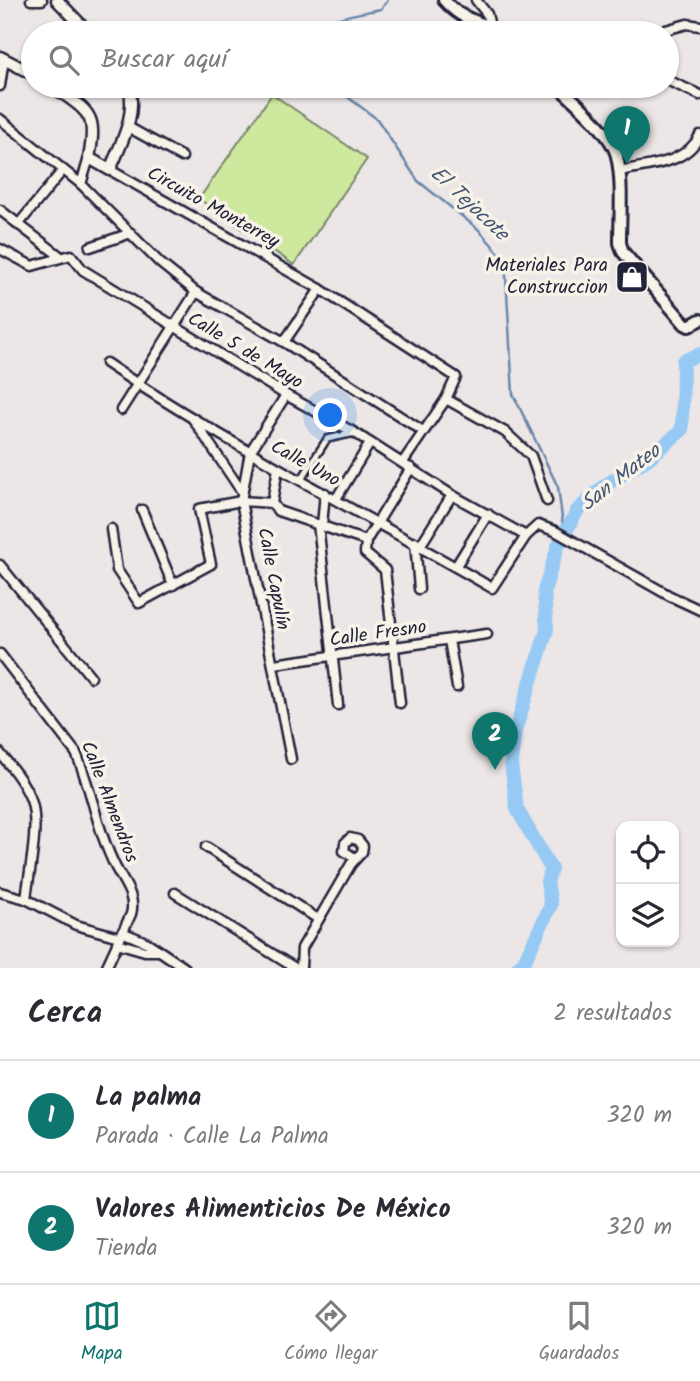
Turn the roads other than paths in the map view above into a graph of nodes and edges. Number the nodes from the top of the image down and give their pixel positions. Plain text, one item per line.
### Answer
1 (31, 0) edge
2 (42, 0) edge
3 (57, 0) edge
4 (444, 0) edge
5 (477, 0) edge
6 (77, 21) edge
7 (470, 21) edge
8 (490, 21) edge
9 (679, 26) edge
10 (700, 26) edge
11 (2, 58) edge
12 (21, 68) edge
13 (679, 85) edge
14 (0, 86) edge
15 (700, 95) edge
16 (69, 98) edge
17 (132, 98) edge
18 (571, 98) edge
19 (0, 119) edge
20 (128, 127) junction
21 (700, 135) edge
22 (182, 157) dead end
23 (89, 158) junction
24 (63, 170) junction
25 (110, 170) junction
26 (619, 171) junction
27 (80, 184) junction
28 (0, 210) edge
29 (18, 225) junction
30 (131, 233) junction
31 (89, 247) dead end
32 (0, 249) edge
33 (65, 255) junction
34 (320, 289) junction
35 (196, 292) junction
36 (700, 320) edge
37 (175, 327) junction
38 (284, 342) junction
39 (106, 363) dead end
40 (138, 385) junction
41 (286, 395) junction
42 (446, 399) junction
43 (121, 410) dead end
44 (191, 417) junction
45 (423, 432) junction
46 (355, 433) junction
47 (370, 443) junction
48 (250, 452) junction
49 (403, 462) junction
50 (278, 468) junction
51 (411, 468) junction
52 (301, 480) junction
53 (325, 493) junction
54 (452, 495) junction
55 (242, 496) junction
56 (336, 499) junction
57 (547, 501) dead end
58 (272, 503) junction
59 (142, 510) dead end
60 (488, 514) junction
61 (378, 523) junction
62 (320, 524) junction
63 (111, 529) dead end
64 (526, 536) junction
65 (366, 541) junction
66 (417, 544) junction
67 (0, 565) edge
68 (456, 566) junction
69 (173, 585) junction
70 (419, 589) dead end
71 (700, 610) edge
72 (487, 634) dead end
73 (449, 640) junction
74 (395, 647) junction
75 (0, 654) edge
76 (332, 656) junction
77 (274, 664) junction
78 (91, 677) dead end
79 (457, 687) dead end
80 (400, 704) dead end
81 (338, 705) dead end
82 (0, 753) edge
83 (291, 759) dead end
84 (206, 848) dead end
85 (355, 858) dead end
86 (0, 892) edge
87 (175, 893) dead end
88 (26, 900) junction
89 (318, 919) junction
90 (119, 937) junction
91 (106, 968) edge
92 (185, 968) edge
93 (298, 968) edge

1 - 2 street
3 - 6 street
4 - 7 main road
5 - 8 street
9 - 10 street
11 - 12 street
11 - 14 street
13 - 15 street
16 - 23 street
17 - 20 street
18 - 26 main road
19 - 24 street
20 - 22 street
20 - 25 street
21 - 26 street
23 - 25 street, Circuito Monterrey
23 - 27 street
24 - 27 street
24 - 29 street
25 - 34 street, Circuito Monterrey
26 - 36 main road
27 - 30 street
28 - 29 street, Calle 5 de Mayo
29 - 33 street, Calle 5 de Mayo
30 - 31 street
30 - 35 street
32 - 33 street
33 - 37 street, Calle 5 de Mayo
34 - 38 street
34 - 42 street, Circuito Monterrey
35 - 37 street
35 - 38 street
37 - 40 street
37 - 41 street, Calle 5 de Mayo
38 - 45 street
39 - 40 street, Calle Uno
40 - 43 street
40 - 44 street, Calle Uno
41 - 46 street, Calle 5 de Mayo
41 - 48 street
42 - 45 street
42 - 57 street
44 - 48 street, Calle Uno
44 - 55 street
45 - 49 street
46 - 47 street, Calle 5 de Mayo
46 - 52 street
47 - 49 street, Calle 5 de Mayo
47 - 56 street
48 - 50 street, Calle Uno
48 - 55 street
49 - 51 street, Calle 5 de Mayo
50 - 52 street, Calle Uno
50 - 58 street
51 - 54 street, Calle 5 de Mayo
51 - 61 street
52 - 53 street, Calle Uno
53 - 56 street, Calle Uno
53 - 62 street
54 - 60 street, Calle 5 de Mayo
54 - 66 street
55 - 58 street
55 - 69 street
55 - 77 street, Calle Capulín
56 - 61 street, Calle Uno
58 - 62 street
59 - 69 street
60 - 64 street, Calle 5 de Mayo
60 - 68 street
61 - 65 street
61 - 66 street, Calle Uno
62 - 65 street
62 - 76 street
63 - 69 street
64 - 68 street, Calle Uno
64 - 71 street
65 - 74 street
66 - 68 street, Calle Uno
66 - 70 street
67 - 78 street
72 - 73 street, Calle Fresno
73 - 74 street, Calle Fresno
73 - 79 street
74 - 76 street, Calle Fresno
74 - 80 street
75 - 90 street, Calle Almendros
76 - 77 street, Calle Fresno
76 - 81 street
77 - 83 street, Calle Capulín
82 - 88 street
84 - 89 street
85 - 89 street
86 - 88 street
87 - 93 street
88 - 90 street
89 - 93 street
90 - 91 street, Calle Almendros
90 - 92 street

